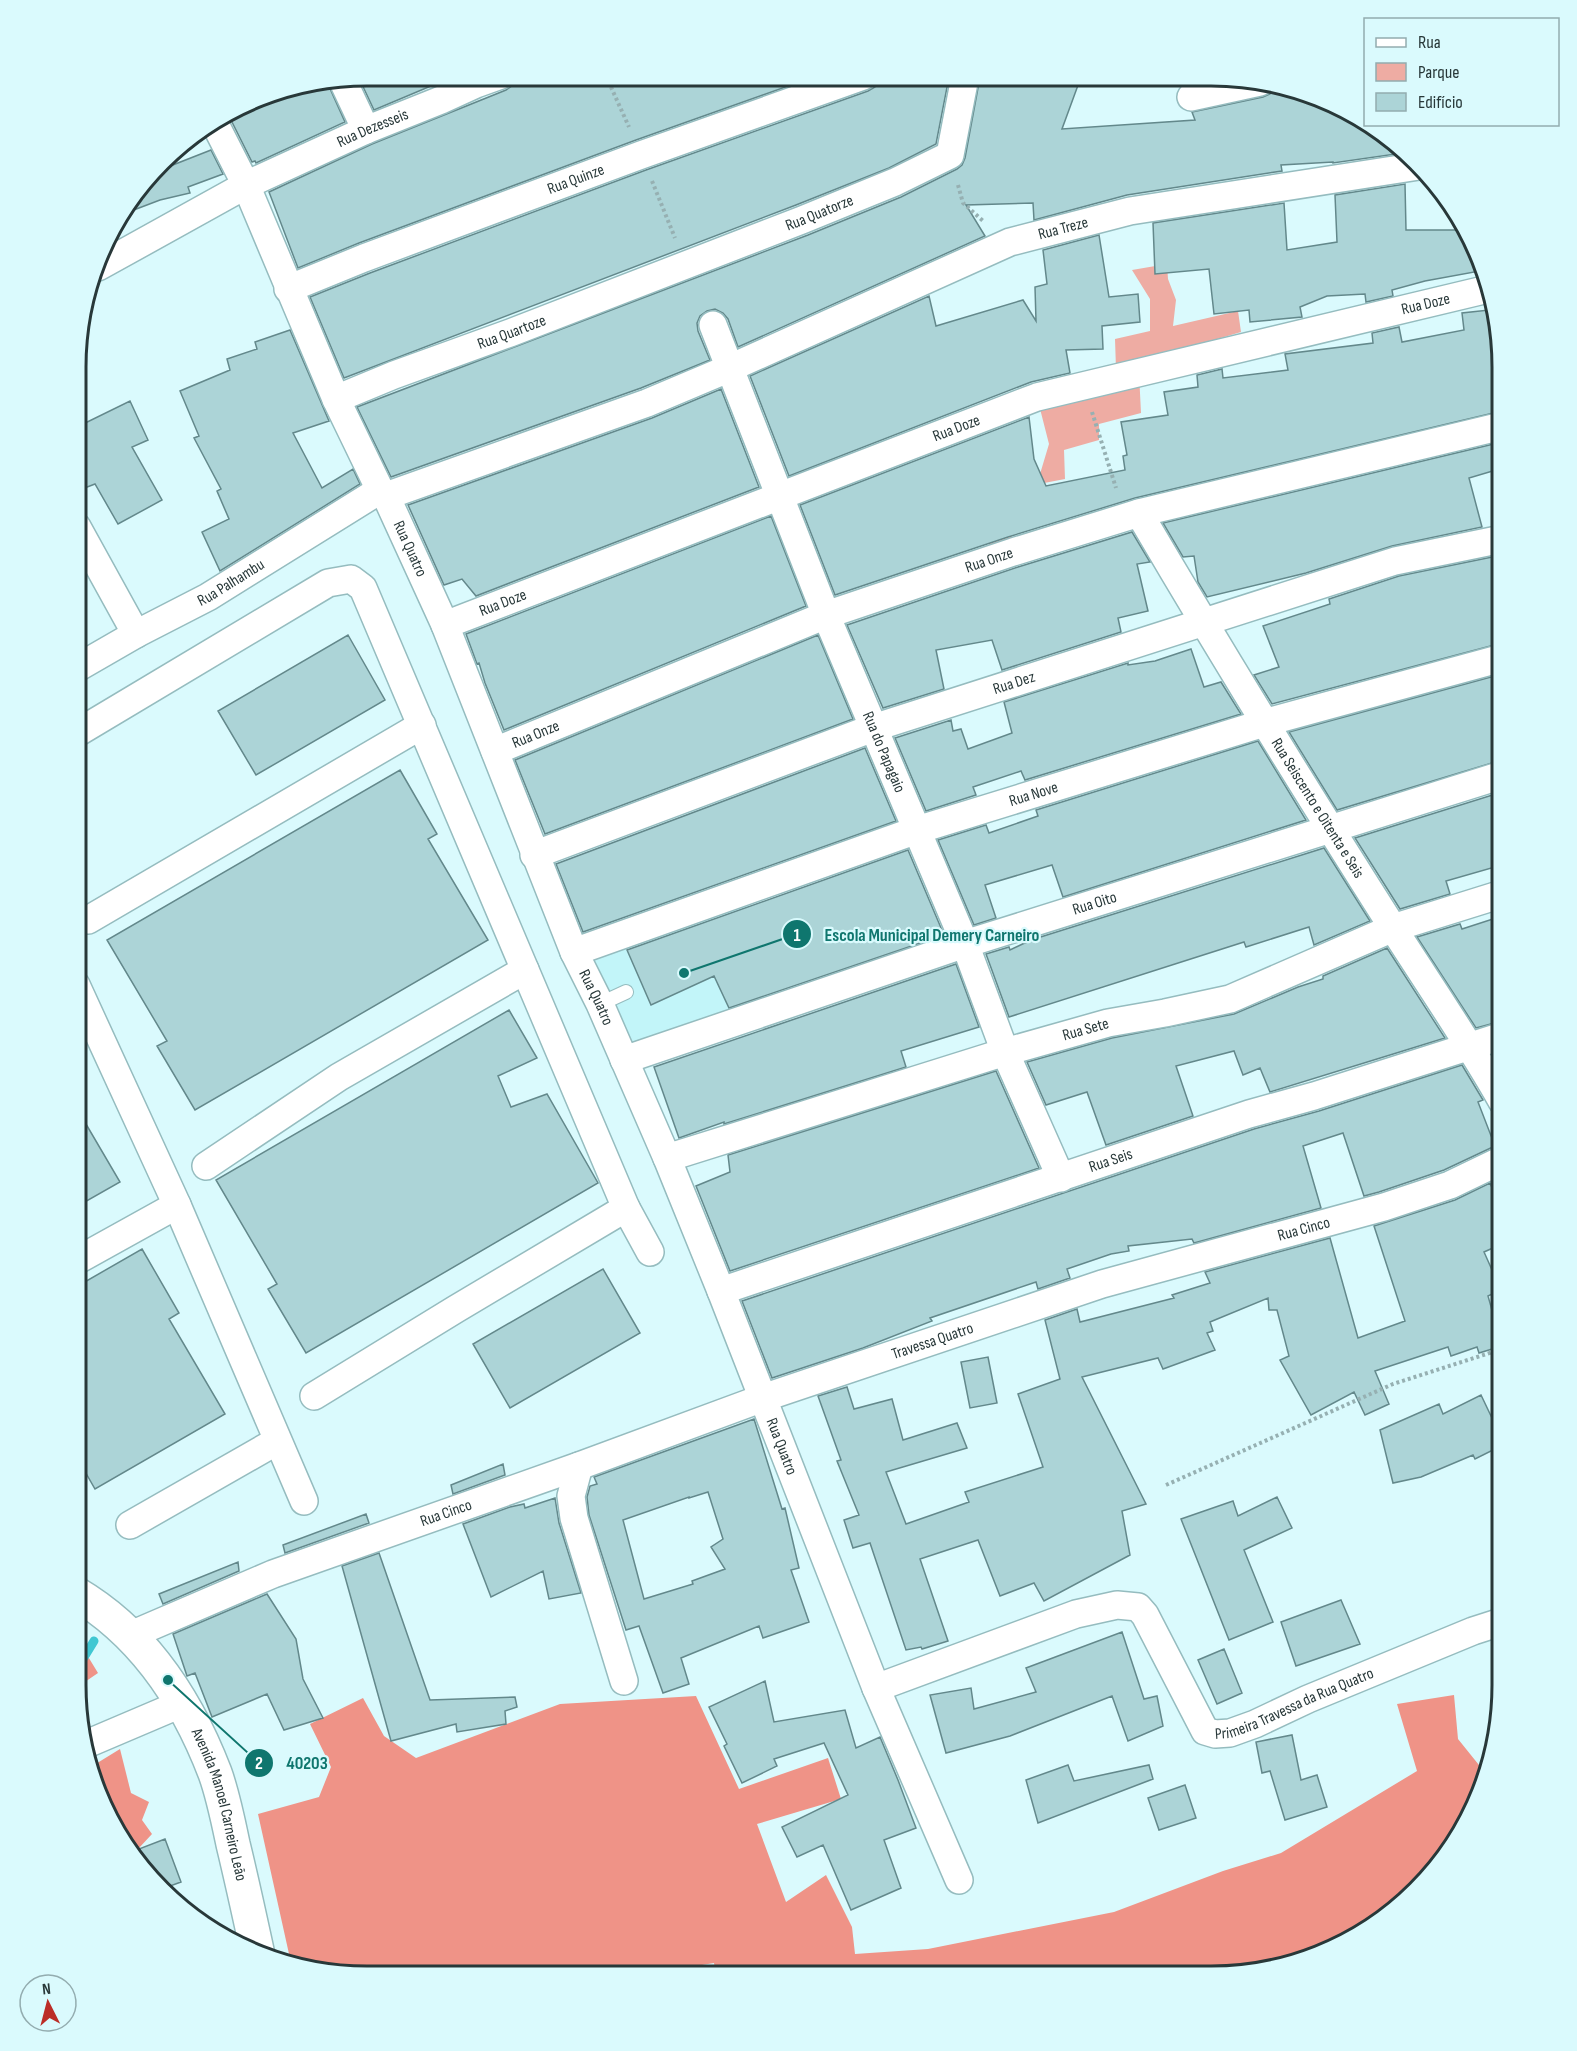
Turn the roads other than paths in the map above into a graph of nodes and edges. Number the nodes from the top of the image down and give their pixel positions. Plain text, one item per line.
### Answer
1 (345, 86) edge
2 (468, 86) edge
3 (836, 86) edge
4 (963, 86) edge
5 (1237, 87) edge
6 (1191, 97) dead end
7 (217, 128) edge
8 (366, 130) junction
9 (1409, 168) edge
10 (246, 185) junction
11 (105, 263) edge
12 (686, 265) joint
13 (288, 289) junction
14 (1481, 291) edge
15 (713, 325) dead end
16 (730, 368) junction
17 (336, 399) junction
18 (1492, 428) edge
19 (383, 493) junction
20 (779, 498) junction
21 (1132, 515) junction
22 (1492, 540) edge
23 (86, 543) edge
24 (826, 615) junction
25 (1204, 624) junction
26 (445, 625) junction
27 (136, 634) junction
28 (1492, 661) edge
29 (86, 663) edge
30 (1264, 723) junction
31 (422, 725) junction
32 (86, 728) edge
33 (873, 728) junction
34 (495, 751) junction
35 (1492, 778) edge
36 (1332, 829) junction
37 (916, 831) junction
38 (534, 855) junction
39 (1492, 897) edge
40 (88, 920) dead end
41 (1393, 928) junction
42 (965, 944) junction
43 (574, 952) junction
44 (525, 970) junction
45 (626, 992) dead end
46 (600, 1004) junction
47 (86, 1007) edge
48 (1492, 1040) edge
49 (1471, 1047) junction
50 (1005, 1052) junction
51 (624, 1060) junction
52 (1492, 1084) edge
53 (667, 1158) junction
54 (1492, 1165) edge
55 (206, 1166) dead end
56 (1061, 1178) junction
57 (177, 1205) junction
58 (626, 1208) junction
59 (650, 1252) dead end
60 (86, 1255) edge
61 (1102, 1284) joint
62 (721, 1291) junction
63 (314, 1396) dead end
64 (763, 1398) junction
65 (277, 1441) junction
66 (579, 1466) junction
67 (304, 1501) dead end
68 (130, 1525) dead end
69 (86, 1600) edge
70 (1492, 1625) edge
71 (131, 1635) junction
72 (624, 1681) dead end
73 (876, 1688) junction
74 (183, 1703) junction
75 (92, 1742) edge
76 (959, 1880) dead end
77 (255, 1942) edge

1 - 8 street
2 - 8 street, Rua Dezesseis
3 - 13 street, Rua Quinze
4 - 12 street, Rua Quatorze
5 - 6 street
7 - 10 street, Rua Quatro
8 - 10 street, Rua Dezesseis
9 - 16 street, Rua Treze
10 - 11 street, Rua Dezesseis
10 - 13 street, Rua Quatro
12 - 17 street, Rua Quartoze
13 - 17 street, Rua Quatro
14 - 20 street, Rua Doze
15 - 16 street, Rua do Papagaio
16 - 19 street
16 - 20 street, Rua do Papagaio
17 - 19 street, Rua Quatro
18 - 21 street, Rua Onze
19 - 26 street, Rua Quatro
19 - 27 street, Rua Palhambu
20 - 24 street, Rua do Papagaio
20 - 26 street, Rua Doze
21 - 24 street, Rua Onze
21 - 25 street, Rua Seiscento e Oitenta e Seis
22 - 25 street, Rua Dez
23 - 27 street
24 - 33 street, Rua do Papagaio
24 - 34 street, Rua Onze
25 - 30 street, Rua Seiscento e Oitenta e Seis
25 - 33 street, Rua Dez
26 - 34 street, Rua Quatro
27 - 29 street, Rua Palhambu
28 - 30 street, Rua Nove
30 - 36 street, Rua Seiscento e Oitenta e Seis
30 - 37 street, Rua Nove
31 - 32 street
31 - 40 street
31 - 44 street
33 - 37 street, Rua do Papagaio
33 - 38 street, Rua Dez
34 - 38 street, Rua Quatro
35 - 36 street, Rua Oito
36 - 41 street, Rua Seiscento e Oitenta e Seis
36 - 42 street, Rua Oito
37 - 42 street, Rua do Papagaio
37 - 43 street, Rua Nove
38 - 43 street, Rua Quatro
39 - 41 street, Rua Sete
41 - 49 street, Rua Seiscento e Oitenta e Seis
41 - 50 street, Rua Sete
42 - 50 street, Rua do Papagaio
42 - 51 street, Rua Oito
43 - 46 street, Rua Quatro
44 - 55 street
44 - 58 street
45 - 46 lane
46 - 51 street, Rua Quatro
47 - 57 street
48 - 49 street, Rua Seis
49 - 52 street, Rua Seiscento e Oitenta e Seis
49 - 56 street, Rua Seis
50 - 53 street, Rua Sete
50 - 56 street, Rua do Papagaio
51 - 53 street, Rua Quatro
53 - 62 street, Rua Quatro
54 - 61 street, Rua Cinco
56 - 62 street, Rua Seis
57 - 60 street
57 - 65 street
58 - 59 street
58 - 63 street
61 - 64 street, Travessa Quatro
62 - 64 street, Rua Quatro
64 - 66 street, Rua Cinco
64 - 73 street, Rua Quatro
65 - 67 street
65 - 68 street
66 - 71 street, Rua Cinco
66 - 72 street
69 - 71 main road, Avenida Manoel Carneiro Leão
70 - 73 street, Primeira Travessa da Rua Quatro
71 - 74 main road, Avenida Manoel Carneiro Leão
73 - 76 street, Rua Quatro
74 - 75 street
74 - 77 main road, Avenida Manoel Carneiro Leão

